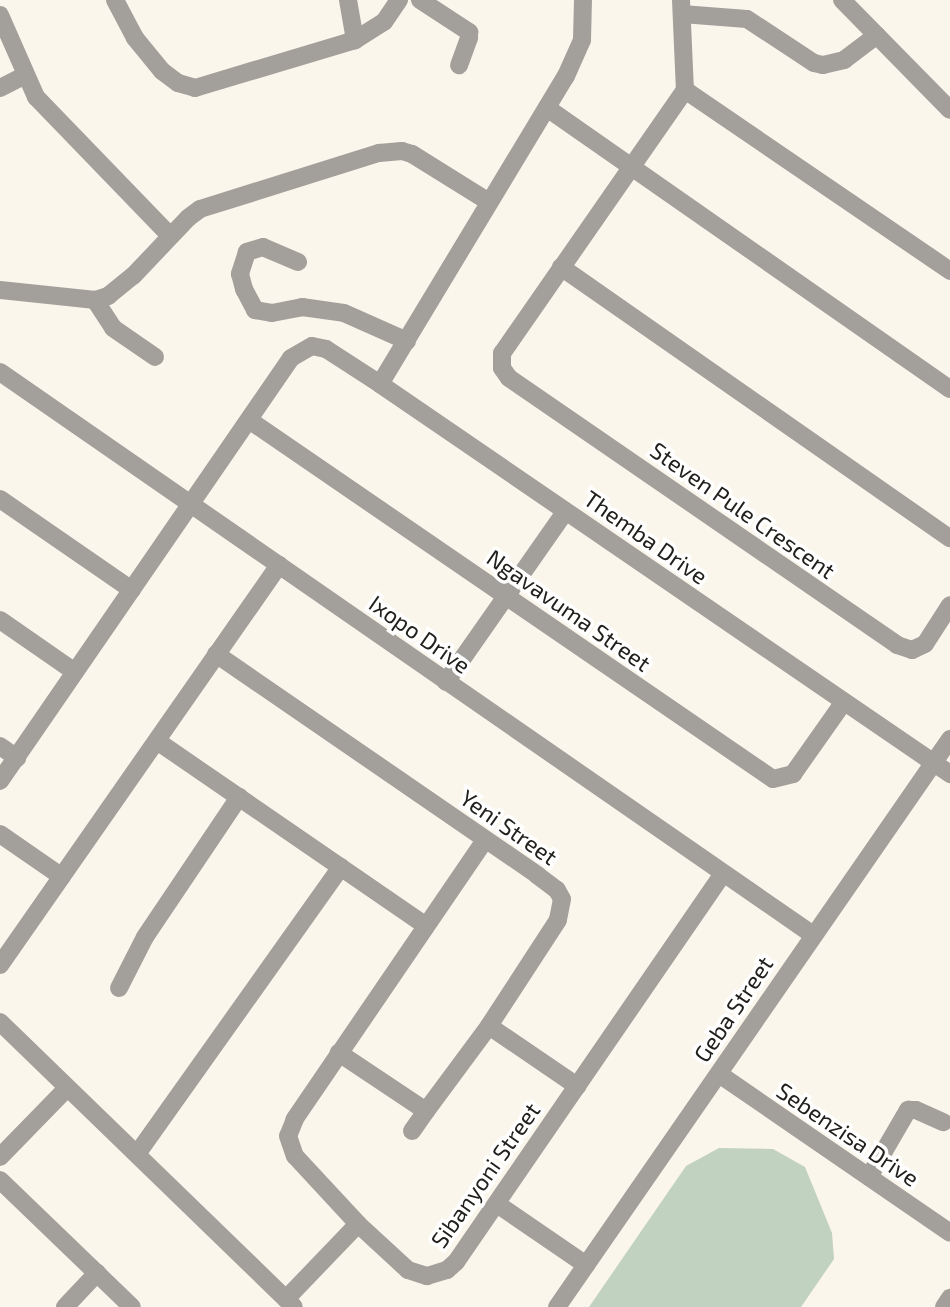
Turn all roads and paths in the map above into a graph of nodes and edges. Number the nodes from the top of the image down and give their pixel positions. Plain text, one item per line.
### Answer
1 (116, 0) edge
2 (348, 0) edge
3 (399, 0) edge
4 (420, 0) edge
5 (583, 0) edge
6 (842, 0) edge
7 (682, 7) edge
8 (0, 15) edge
9 (877, 35) junction
10 (355, 40) junction
11 (459, 65) dead end
12 (24, 76) junction
13 (0, 88) edge
14 (685, 90) junction
15 (547, 108) junction
16 (950, 110) edge
17 (631, 168) junction
18 (489, 202) junction
19 (170, 236) junction
20 (298, 262) dead end
21 (561, 267) junction
22 (950, 271) edge
23 (0, 290) edge
24 (95, 300) junction
25 (407, 341) junction
26 (155, 356) dead end
27 (0, 372) edge
28 (380, 384) junction
29 (950, 388) edge
30 (249, 420) junction
31 (0, 499) edge
32 (192, 504) junction
33 (565, 512) junction
34 (950, 538) edge
35 (279, 565) junction
36 (132, 590) junction
37 (505, 595) junction
38 (950, 605) edge
39 (0, 620) edge
40 (216, 654) junction
41 (75, 672) junction
42 (446, 682) junction
43 (843, 703) junction
44 (950, 739) edge
45 (158, 741) junction
46 (0, 746) edge
47 (17, 758) junction
48 (933, 764) junction
49 (950, 774) edge
50 (0, 781) edge
51 (239, 797) junction
52 (0, 834) edge
53 (485, 840) junction
54 (341, 867) junction
55 (723, 874) junction
56 (62, 877) junction
57 (426, 926) junction
58 (813, 935) junction
59 (0, 965) edge
60 (119, 988) dead end
61 (0, 1022) edge
62 (489, 1026) junction
63 (340, 1053) junction
64 (719, 1074) junction
65 (577, 1086) junction
66 (67, 1087) junction
67 (426, 1111) junction
68 (943, 1122) dead end
69 (412, 1131) dead end
70 (137, 1154) junction
71 (0, 1157) edge
72 (869, 1177) junction
73 (0, 1180) edge
74 (497, 1203) junction
75 (358, 1224) junction
76 (950, 1233) edge
77 (586, 1265) junction
78 (97, 1273) junction
79 (950, 1298) edge
80 (290, 1303) edge
81 (65, 1307) edge
82 (132, 1307) edge
83 (557, 1307) edge
84 (944, 1307) edge

1 - 10 street
2 - 10 street
3 - 10 street
4 - 11 street
5 - 15 street
6 - 9 street
7 - 9 street
7 - 14 street
8 - 12 street
9 - 16 street
12 - 13 street
12 - 19 street
14 - 17 street
14 - 22 street
15 - 17 street
15 - 18 street
17 - 21 street
17 - 29 street
18 - 19 street
18 - 25 street
19 - 24 street
20 - 25 street
21 - 34 street
21 - 38 street, Steven Pule Crescent
23 - 24 street
24 - 26 street
25 - 28 street
27 - 32 street, Ixopo Drive
28 - 30 street, Themba Drive
28 - 33 street, Themba Drive
30 - 32 street
30 - 37 street, Ngavavuma Street
31 - 36 street
32 - 35 street, Ixopo Drive
32 - 36 street
33 - 37 street
33 - 43 street, Themba Drive
35 - 40 street
35 - 42 street, Ixopo Drive
36 - 41 street
37 - 42 street
37 - 43 street, Ngavavuma Street
39 - 41 street
40 - 45 street
40 - 53 street, Yeni Street
41 - 47 street
42 - 55 street, Ixopo Drive
43 - 48 street, Themba Drive
44 - 48 street, Geba Street
45 - 51 street
45 - 56 street
46 - 47 street
47 - 50 street
48 - 49 street, Themba Drive
48 - 58 street, Geba Street
51 - 54 street
51 - 60 street
52 - 56 street
53 - 57 street, Sibanyoni Street
53 - 62 street, Yeni Street
54 - 57 street
54 - 70 street
55 - 58 street, Ixopo Drive
55 - 65 street, Sibanyoni Street
56 - 59 street
57 - 63 street, Sibanyoni Street
58 - 64 street, Geba Street
61 - 66 street
62 - 65 street
62 - 67 street, Yeni Street
63 - 67 street
63 - 75 street, Sibanyoni Street
64 - 72 street, Sebenzisa Drive
64 - 77 street, Geba Street
65 - 74 street, Sibanyoni Street
66 - 70 street
66 - 71 street
67 - 69 street, Yeni Street
68 - 72 street
70 - 80 street
72 - 76 street, Sebenzisa Drive
73 - 78 street
74 - 75 street, Sibanyoni Street
74 - 77 street
75 - 80 street
77 - 83 street, Geba Street
78 - 81 street
78 - 82 street
79 - 84 street

